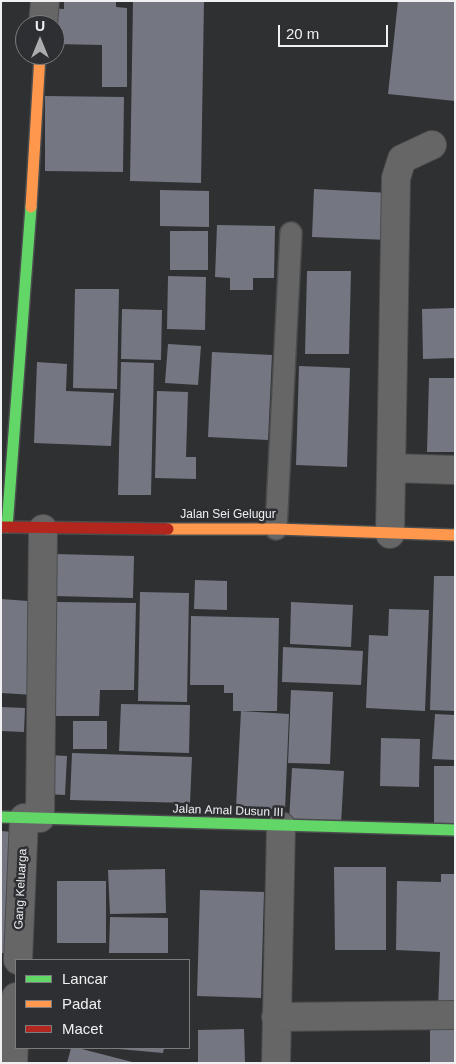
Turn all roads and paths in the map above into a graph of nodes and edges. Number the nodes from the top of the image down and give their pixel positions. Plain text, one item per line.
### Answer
1 (45, 1) edge
2 (44, 15) edge
3 (39, 65) edge
4 (432, 145) dead end
5 (291, 233) dead end
6 (392, 468) junction
7 (455, 470) edge
8 (4, 527) edge
9 (43, 529) junction
10 (276, 529) junction
11 (390, 534) junction
12 (455, 536) edge
13 (22, 818) edge
14 (281, 826) junction
15 (455, 830) edge
16 (18, 959) edge
17 (455, 1014) edge
18 (276, 1017) junction
19 (15, 1019) edge
20 (13, 1063) edge
21 (276, 1063) edge

1 - 2 street
3 - 8 street
4 - 6 street
5 - 10 lane
6 - 7 street
6 - 11 street
8 - 9 street, Jalan Sei Gelugur
9 - 10 street, Jalan Sei Gelugur
9 - 13 street, Gang Keluarga
10 - 11 street, Jalan Sei Gelugur
11 - 12 street, Jalan Sei Gelugur
13 - 14 street, Jalan Amal Dusun III
13 - 16 street, Gang Keluarga
14 - 15 street, Jalan Amal Dusun III
14 - 18 street
17 - 18 street
18 - 21 street
19 - 20 street

